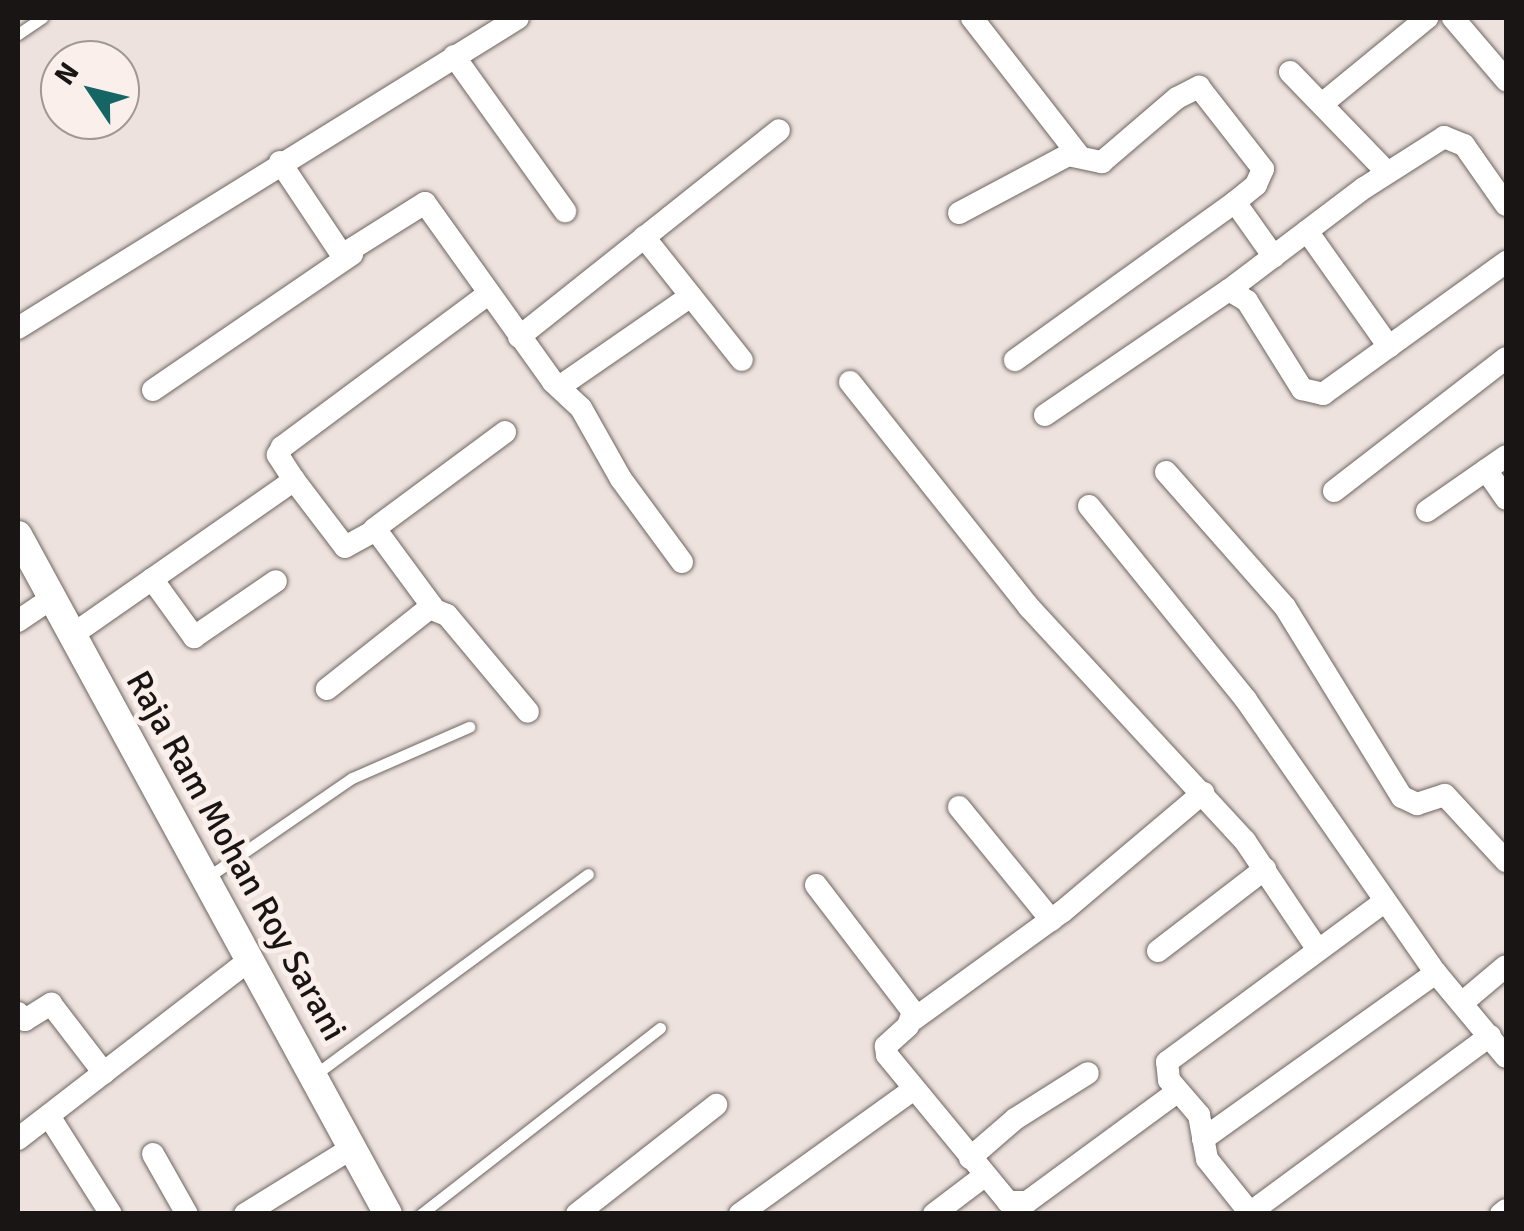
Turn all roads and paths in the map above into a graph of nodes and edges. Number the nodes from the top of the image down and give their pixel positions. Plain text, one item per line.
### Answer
1 (42, 18) edge
2 (518, 18) edge
3 (972, 18) edge
4 (1427, 18) edge
5 (1453, 18) edge
6 (18, 34) edge
7 (454, 56) junction
8 (1290, 72) dead end
9 (1506, 80) edge
10 (1322, 104) junction
11 (779, 130) dead end
12 (1076, 153) junction
13 (280, 162) junction
14 (1387, 172) junction
15 (1235, 202) junction
16 (1506, 205) edge
17 (565, 211) dead end
18 (959, 212) dead end
19 (1308, 231) junction
20 (644, 236) junction
21 (352, 254) junction
22 (1274, 257) junction
23 (1506, 262) edge
24 (1229, 290) junction
25 (488, 294) junction
26 (691, 296) junction
27 (18, 328) edge
28 (519, 336) junction
29 (1389, 346) junction
30 (1506, 358) edge
31 (742, 360) dead end
32 (1015, 360) dead end
33 (850, 382) dead end
34 (559, 388) junction
35 (153, 390) dead end
36 (1044, 415) dead end
37 (504, 432) dead end
38 (1506, 456) edge
39 (1486, 470) junction
40 (1166, 472) dead end
41 (294, 480) junction
42 (1334, 491) dead end
43 (1506, 498) edge
44 (1089, 506) dead end
45 (1427, 511) dead end
46 (374, 529) junction
47 (18, 535) edge
48 (682, 562) dead end
49 (152, 580) junction
50 (276, 582) dead end
51 (52, 598) junction
52 (432, 609) junction
53 (18, 620) edge
54 (72, 635) junction
55 (326, 690) dead end
56 (528, 712) dead end
57 (470, 727) dead end
58 (1203, 793) junction
59 (959, 807) dead end
60 (1506, 862) edge
61 (1265, 869) junction
62 (588, 874) dead end
63 (205, 878) junction
64 (816, 885) dead end
65 (1385, 901) junction
66 (1052, 920) junction
67 (1318, 950) junction
68 (1158, 951) dead end
69 (250, 960) junction
70 (1506, 966) edge
71 (1436, 973) junction
72 (1462, 1004) junction
73 (18, 1013) edge
74 (914, 1019) junction
75 (660, 1028) dead end
76 (1490, 1036) junction
77 (1506, 1057) edge
78 (104, 1073) junction
79 (1088, 1073) dead end
80 (313, 1076) junction
81 (914, 1089) junction
82 (1178, 1091) junction
83 (716, 1105) dead end
84 (48, 1116) junction
85 (1203, 1139) junction
86 (18, 1140) edge
87 (352, 1148) junction
88 (153, 1154) dead end
89 (977, 1167) junction
90 (593, 1209) edge
91 (1251, 1213) edge
92 (111, 1214) edge
93 (187, 1214) edge
94 (244, 1214) edge
95 (388, 1214) edge
96 (421, 1214) edge
97 (740, 1214) edge
98 (934, 1214) edge

1 - 6 lane
2 - 7 street
3 - 12 street
4 - 10 street
5 - 9 street
7 - 13 street
7 - 17 street
8 - 10 street
10 - 14 street
11 - 20 street
12 - 15 street
12 - 18 street
13 - 21 street
13 - 27 street
14 - 16 street
14 - 19 street
15 - 22 street
15 - 32 street
19 - 22 street
19 - 29 street
20 - 26 street
20 - 28 street
21 - 25 street
21 - 35 street
22 - 24 street
23 - 29 street
24 - 29 street
24 - 36 street
25 - 28 street
25 - 41 street
26 - 31 street
26 - 34 street
28 - 34 street
30 - 42 street
33 - 58 street
34 - 48 street
37 - 46 street
38 - 39 street
39 - 43 street
39 - 45 street
40 - 60 street
41 - 46 street
41 - 49 street
44 - 65 street
46 - 52 street
47 - 51 street, Raja Ram Mohan Roy Sarani
49 - 50 street
49 - 54 street
51 - 53 street
51 - 54 street, Raja Ram Mohan Roy Sarani
52 - 55 street
52 - 56 street
54 - 63 street, Raja Ram Mohan Roy Sarani
57 - 63 lane
58 - 61 street
58 - 66 street
59 - 66 street
61 - 67 street
61 - 68 street
62 - 80 lane
63 - 69 street, Raja Ram Mohan Roy Sarani
64 - 74 street
65 - 67 street
65 - 71 street
66 - 74 street
67 - 82 street
69 - 78 street
69 - 80 street, Raja Ram Mohan Roy Sarani
70 - 72 street
71 - 72 street
71 - 85 street
72 - 76 street
73 - 78 street
74 - 81 street
75 - 96 lane
76 - 77 street
76 - 91 street
78 - 84 street
79 - 89 street
80 - 87 street, Raja Ram Mohan Roy Sarani
81 - 89 street
81 - 97 street
82 - 85 street
82 - 89 street
83 - 90 street
84 - 86 street
84 - 92 street
85 - 91 street
87 - 94 street
87 - 95 street, Raja Ram Mohan Roy Sarani
88 - 93 street
89 - 98 street

